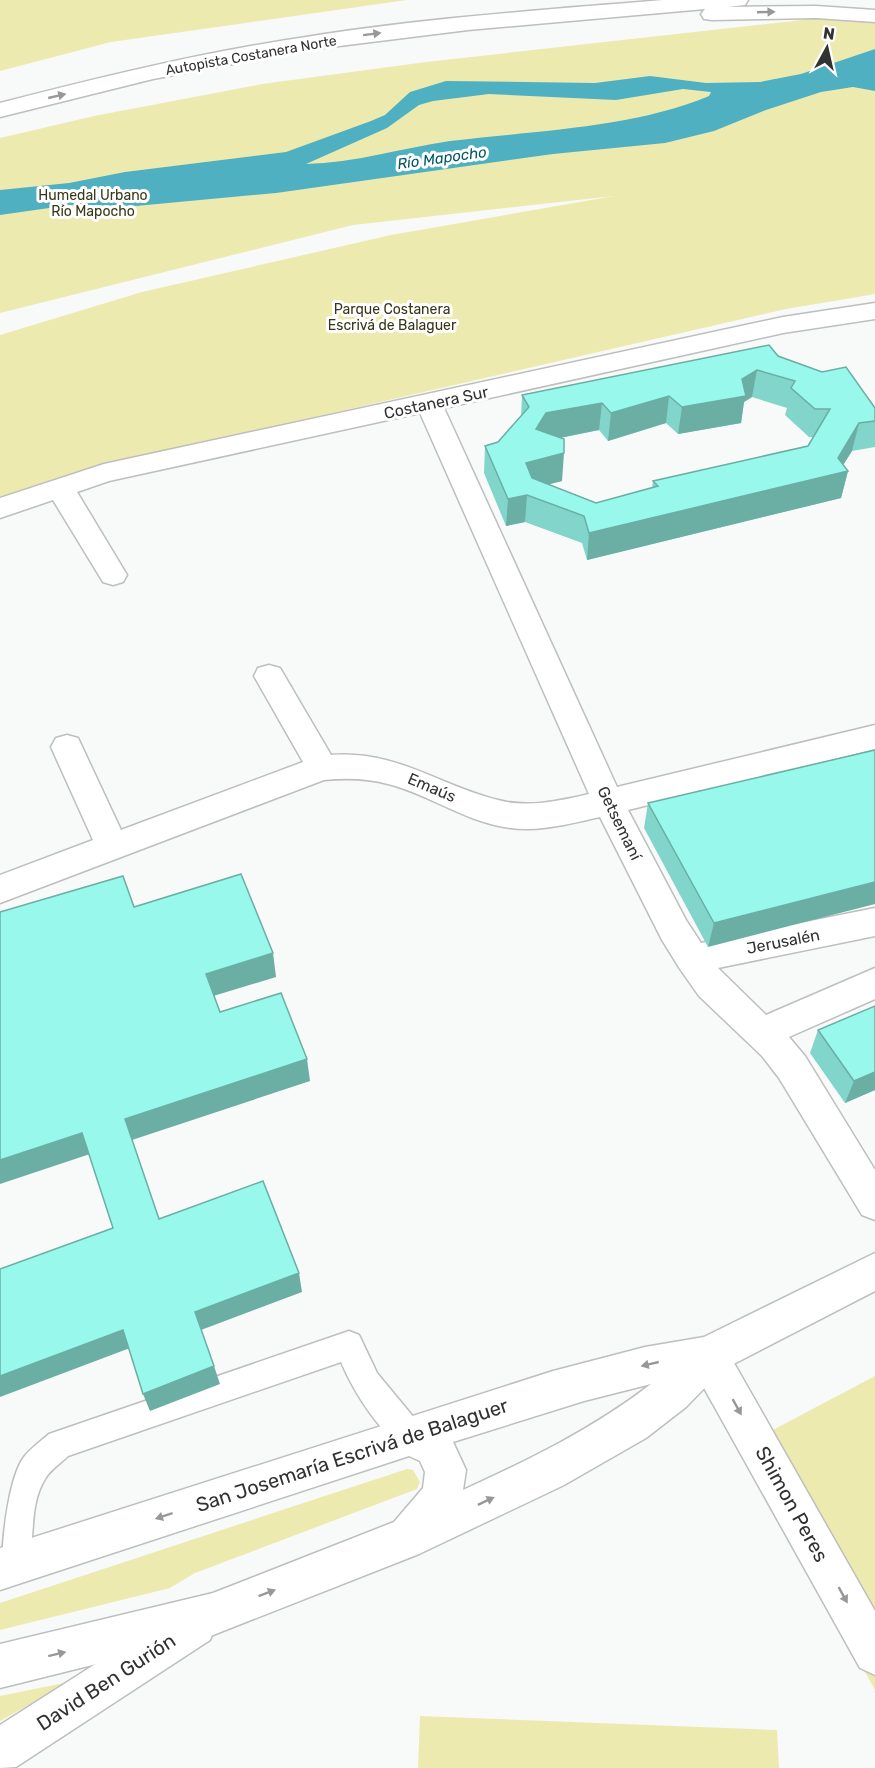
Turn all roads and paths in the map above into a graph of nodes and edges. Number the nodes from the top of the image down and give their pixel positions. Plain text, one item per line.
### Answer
1 (532, 0) edge
2 (737, 0) edge
3 (486, 4) junction
4 (508, 10) edge
5 (875, 16) edge
6 (0, 90) edge
7 (0, 110) edge
8 (875, 311) edge
9 (429, 404) junction
10 (60, 488) junction
11 (0, 508) edge
12 (113, 575) dead end
13 (269, 676) dead end
14 (875, 737) edge
15 (67, 747) dead end
16 (322, 768) junction
17 (608, 802) junction
18 (112, 846) junction
19 (0, 889) edge
20 (875, 922) edge
21 (692, 959) junction
22 (875, 983) edge
23 (761, 1033) junction
24 (875, 1203) edge
25 (875, 1271) edge
26 (708, 1356) junction
27 (410, 1435) junction
28 (404, 1539) junction
29 (7, 1567) edge
30 (213, 1614) junction
31 (875, 1653) edge
32 (0, 1666) edge
33 (0, 1751) edge

1 - 3 main road
2 - 4 main road
3 - 4 main road
3 - 6 main road, Autopista Costanera Norte
4 -> 5 main road
7 -> 4 main road, Autopista Costanera Norte
8 - 9 main road, Costanera Sur
9 - 10 main road, Costanera Sur
9 - 17 main road, Getsemaní
10 - 11 main road, Costanera Sur
10 - 12 main road
13 - 16 main road
14 - 17 main road, Emaús
15 - 18 main road
16 - 17 main road, Emaús
16 - 18 main road, Emaús
17 - 21 main road, Getsemaní
18 - 19 main road, Emaús
20 - 21 main road, Jerusalén
21 - 23 main road, Getsemaní
22 - 23 main road
23 - 24 main road, Getsemaní
25 - 26 main road, San Josemaría Escrivá de Balaguer
26 -> 27 main road, San Josemaría Escrivá de Balaguer
28 -> 26 main road, San Josemaría Escrivá de Balaguer
26 -> 31 main road, Shimon Peres
27 - 28 main road
27 -> 29 main road, San Josemaría Escrivá de Balaguer
27 - 29 lane
30 -> 28 main road, San Josemaría Escrivá de Balaguer
32 -> 30 main road, San Josemaría Escrivá de Balaguer
30 - 33 main road, David Ben Gurión

